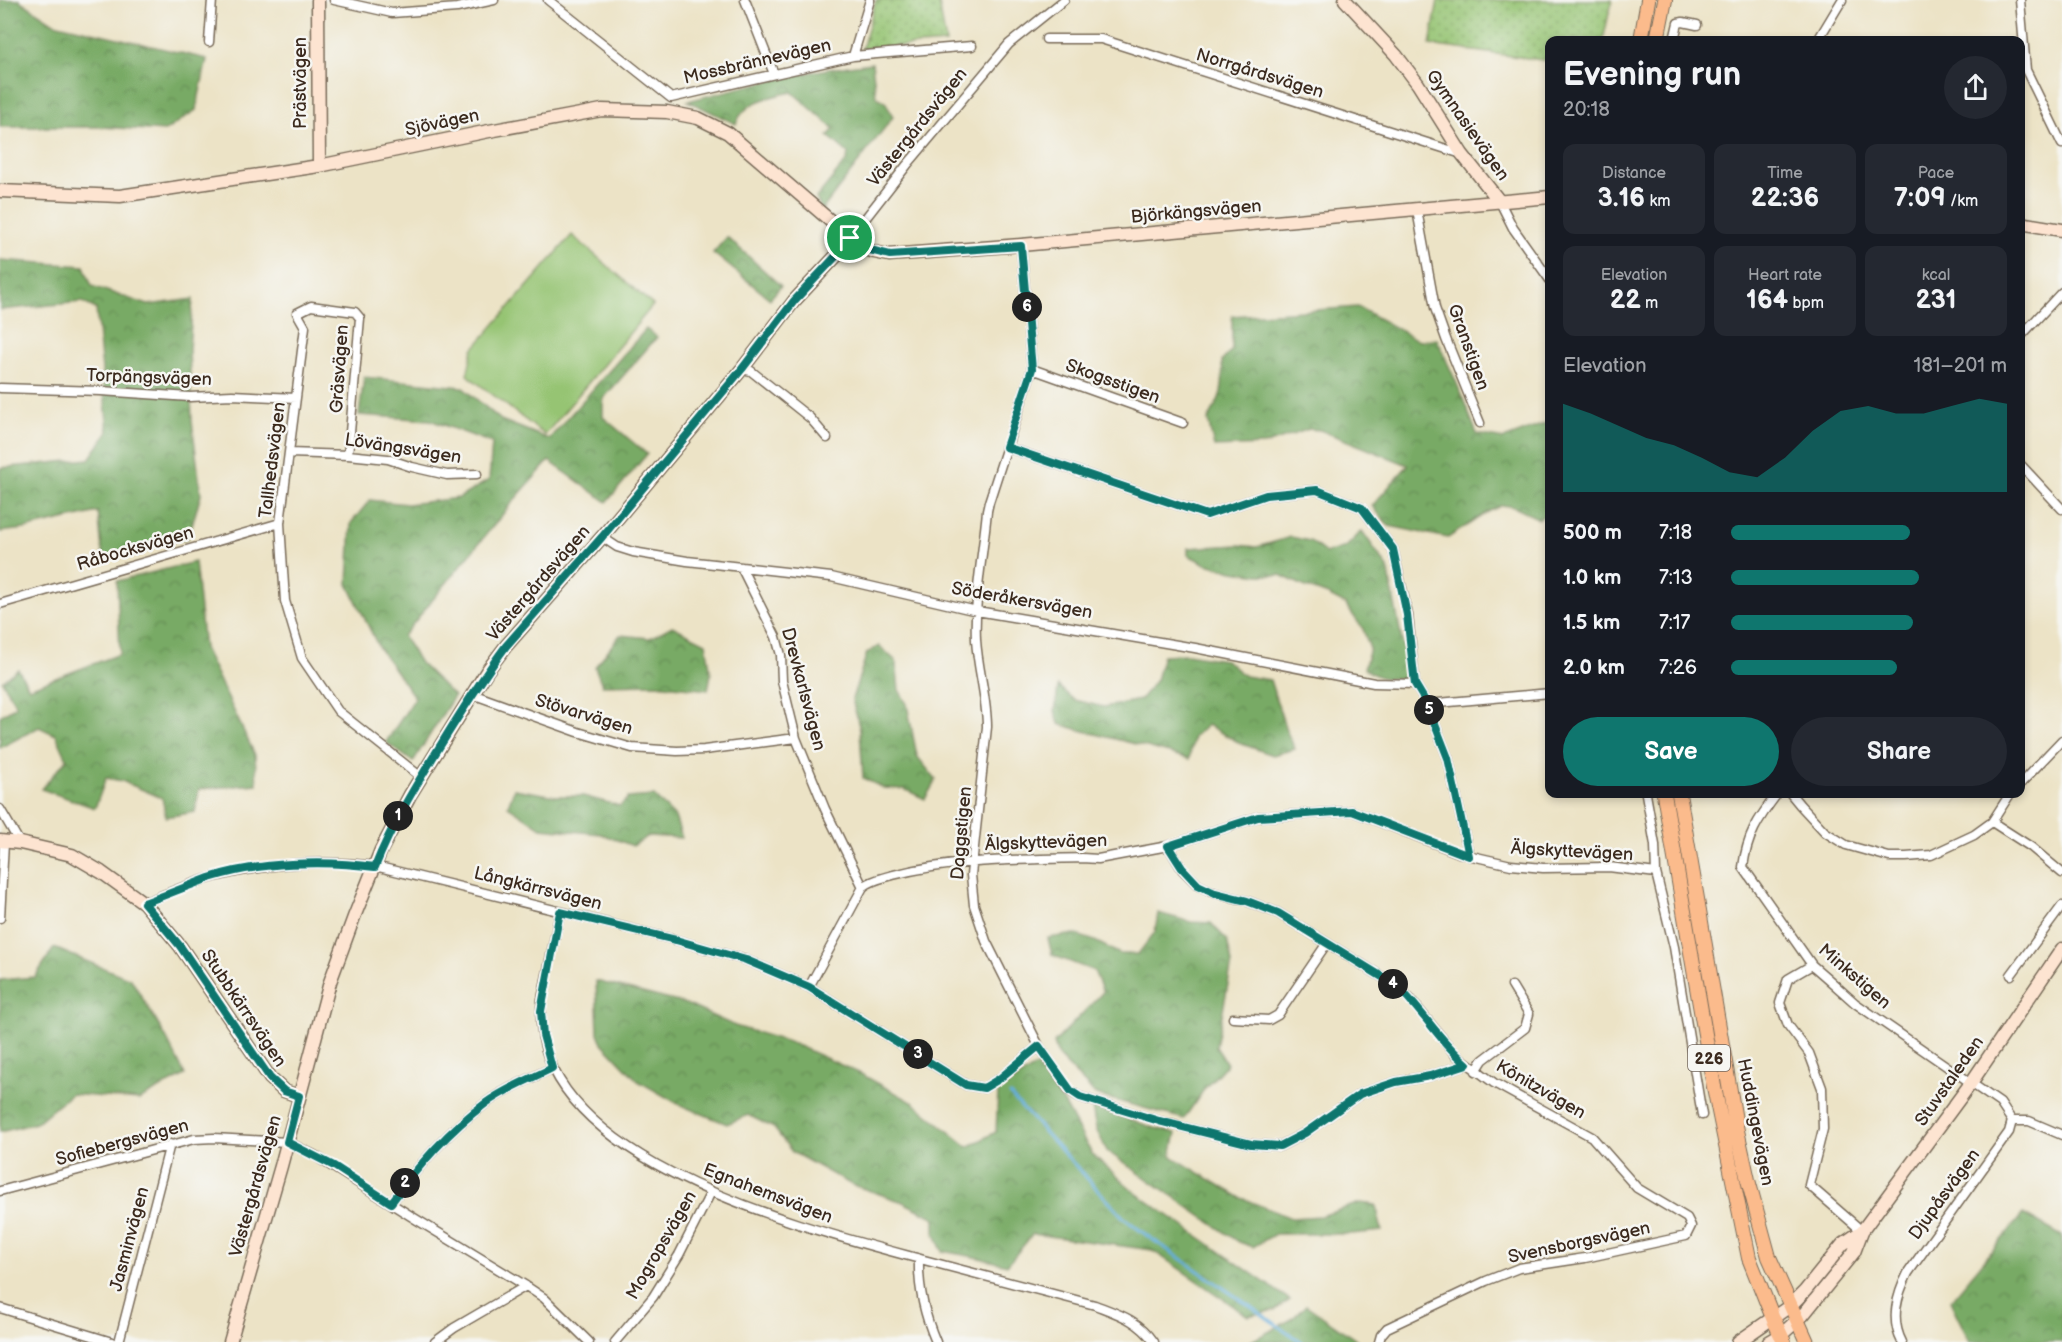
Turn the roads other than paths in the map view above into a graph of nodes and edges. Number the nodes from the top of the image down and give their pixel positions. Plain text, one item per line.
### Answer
1 (213, 0) edge
2 (318, 0) edge
3 (334, 0) edge
4 (494, 0) edge
5 (548, 0) edge
6 (745, 0) edge
7 (870, 0) edge
8 (1064, 0) edge
9 (1346, 0) edge
10 (1648, 0) edge
11 (1665, 0) edge
12 (1842, 0) edge
13 (2020, 0) edge
14 (1697, 25) dead end
15 (1642, 36) edge
16 (1659, 36) edge
17 (1675, 36) edge
18 (1820, 36) edge
19 (2023, 36) edge
20 (1046, 39) dead end
21 (209, 42) dead end
22 (972, 46) dead end
23 (853, 56) junction
24 (2025, 58) edge
25 (774, 74) junction
26 (2062, 144) edge
27 (1462, 154) junction
28 (319, 166) junction
29 (0, 191) edge
30 (1545, 198) edge
31 (1500, 202) junction
32 (1418, 210) junction
33 (2025, 224) edge
34 (2062, 230) edge
35 (850, 238) junction
36 (1021, 246) junction
37 (1545, 273) edge
38 (2062, 292) edge
39 (297, 313) joint
40 (2025, 332) edge
41 (742, 369) junction
42 (1032, 369) junction
43 (0, 388) edge
44 (296, 398) junction
45 (1183, 423) dead end
46 (1480, 423) dead end
47 (827, 438) dead end
48 (1006, 447) junction
49 (289, 453) junction
50 (348, 455) junction
51 (2025, 469) edge
52 (477, 474) dead end
53 (2062, 509) edge
54 (280, 523) junction
55 (602, 537) junction
56 (741, 567) junction
57 (0, 604) edge
58 (976, 611) junction
59 (1415, 684) junction
60 (1545, 693) edge
61 (472, 694) junction
62 (1427, 704) junction
63 (796, 738) junction
64 (2062, 740) edge
65 (421, 777) junction
66 (2025, 779) edge
67 (1647, 798) edge
68 (1665, 798) edge
69 (1680, 798) edge
70 (1774, 798) edge
71 (1794, 798) edge
72 (2007, 798) edge
73 (0, 809) edge
74 (1992, 822) junction
75 (2, 842) edge
76 (20, 843) junction
77 (1168, 846) junction
78 (1469, 856) junction
79 (973, 861) junction
80 (375, 867) junction
81 (1656, 873) junction
82 (2062, 873) edge
83 (863, 887) junction
84 (144, 903) junction
85 (2062, 906) edge
86 (560, 912) junction
87 (0, 918) edge
88 (1327, 943) junction
89 (2062, 949) edge
90 (1812, 965) junction
91 (2011, 975) dead end
92 (1512, 986) dead end
93 (809, 987) junction
94 (1233, 1018) dead end
95 (1039, 1046) junction
96 (1467, 1064) junction
97 (552, 1068) junction
98 (1476, 1071) junction
99 (1971, 1083) junction
100 (299, 1096) junction
101 (1702, 1115) dead end
102 (2012, 1121) junction
103 (2062, 1135) edge
104 (287, 1142) junction
105 (170, 1144) junction
106 (0, 1191) edge
107 (711, 1192) junction
108 (391, 1203) junction
109 (1691, 1226) joint
110 (1862, 1231) junction
111 (919, 1259) junction
112 (526, 1286) junction
113 (1790, 1306) junction
114 (0, 1308) edge
115 (1773, 1318) junction
116 (1797, 1322) junction
117 (1778, 1340) edge
118 (112, 1342) edge
119 (119, 1342) edge
120 (230, 1342) edge
121 (435, 1342) edge
122 (589, 1342) edge
123 (615, 1342) edge
124 (936, 1342) edge
125 (1154, 1342) edge
126 (1379, 1342) edge
127 (1738, 1342) edge
128 (1807, 1342) edge
129 (1902, 1342) edge

1 - 21 street
2 - 28 street, Prästvägen
3 - 4 street
5 - 25 street, Mossbrännevägen
6 - 25 street
7 - 23 street
8 - 35 street, Västergårdsvägen
9 - 27 street, Gymnasievägen
10 - 15 main road
11 - 16 main road
12 - 18 street
13 - 19 street
14 - 17 street
20 - 27 street, Norrgårdsvägen
22 - 23 street, Mossbrännevägen
23 - 25 street, Mossbrännevägen
24 - 26 street
27 - 31 street, Gymnasievägen
28 - 29 street, Sjövägen
28 - 35 street, Sjövägen
30 - 31 street, Björkängsvägen
31 - 32 street, Björkängsvägen
31 - 37 street, Gymnasievägen
32 - 36 street, Björkängsvägen
32 - 46 street, Granstigen
33 - 34 street
35 - 36 street, Björkängsvägen
35 - 41 street, Västergårdsvägen
36 - 42 street, Daggstigen
38 - 40 street
39 - 44 street, Tallhedsvägen
39 - 50 street, Gräsvägen
41 - 47 street
41 - 55 street, Västergårdsvägen
42 - 45 street, Skogsstigen
42 - 48 street, Daggstigen
43 - 44 street, Torpängsvägen
44 - 49 street, Tallhedsvägen
48 - 58 street, Daggstigen
48 - 59 street
49 - 50 street, Lövängsvägen
49 - 54 street, Tallhedsvägen
50 - 52 street, Lövängsvägen
51 - 53 street
54 - 57 street, Råbocksvägen
54 - 65 street, Tallhedsvägen
55 - 56 street, Söderåkersvägen
55 - 61 street, Västergårdsvägen
56 - 58 street, Söderåkersvägen
56 - 63 street, Drevkarlsvägen
58 - 59 street, Söderåkersvägen
58 - 79 street, Daggstigen
59 - 62 street
60 - 62 street
61 - 63 street, Stövarvägen
61 - 65 street, Västergårdsvägen
62 - 78 street
63 - 83 street, Drevkarlsvägen
64 - 66 street
65 - 80 street, Västergårdsvägen
67 - 81 street
68 - 115 main road, Huddingevägen / 226
69 - 113 main road, Huddingevägen / 226
70 - 90 street, Minkstigen
71 - 74 street
72 - 74 street
73 - 76 street
74 - 82 street
75 - 76 street
75 - 87 street
76 - 84 street
77 - 78 street, Älgskyttevägen
77 - 79 street, Älgskyttevägen
77 - 88 street, Könitzvägen
78 - 81 street, Älgskyttevägen
79 - 83 street, Älgskyttevägen
79 - 95 street, Daggstigen
80 - 84 street, Långkärrsvägen
80 - 86 street, Långkärrsvägen
80 - 100 street, Västergårdsvägen
81 - 101 street
83 - 93 street
84 - 100 street, Stubbkärrsvägen
85 - 91 street
86 - 93 street, Långkärrsvägen
86 - 97 street, Egnahemsvägen
88 - 94 street
88 - 96 street, Könitzvägen
89 - 99 street, Stuvstaleden
90 - 99 street, Minkstigen
90 - 110 street
92 - 98 street
93 - 95 street, Långkärrsvägen
95 - 96 street, Daggstigen
96 - 98 street, Könitzvägen
97 - 107 street, Egnahemsvägen
97 - 108 street
98 - 109 street, Könitzvägen
99 - 102 street
99 - 110 street, Stuvstaleden
100 - 104 street, Västergårdsvägen
102 - 103 street
102 - 129 street, Djupåsvägen
104 - 105 street, Sofiebergsvägen
104 - 108 street, Sofiebergsvägen
104 - 120 street, Västergårdsvägen
105 - 106 street, Sofiebergsvägen
105 - 119 street, Jasminvägen
107 - 111 street, Egnahemsvägen
107 - 123 street, Mogropsvägen
108 - 112 street, Sofiebergsvägen
109 - 126 street, Svensborgsvägen
110 - 113 street, Stuvstaleden
110 - 116 street, Stuvstaleden
111 - 124 street
111 - 125 street, Egnahemsvägen
112 - 121 street
112 - 122 street, Sofiebergsvägen
113 - 115 street, Stuvstaleden
113 - 116 main road, Huddingevägen / 226
114 - 118 street
115 - 117 main road, Huddingevägen / 226
115 - 127 street, Stuvstaleden
116 - 117 street, Stuvstaleden
116 - 128 main road, Huddingevägen / 226

